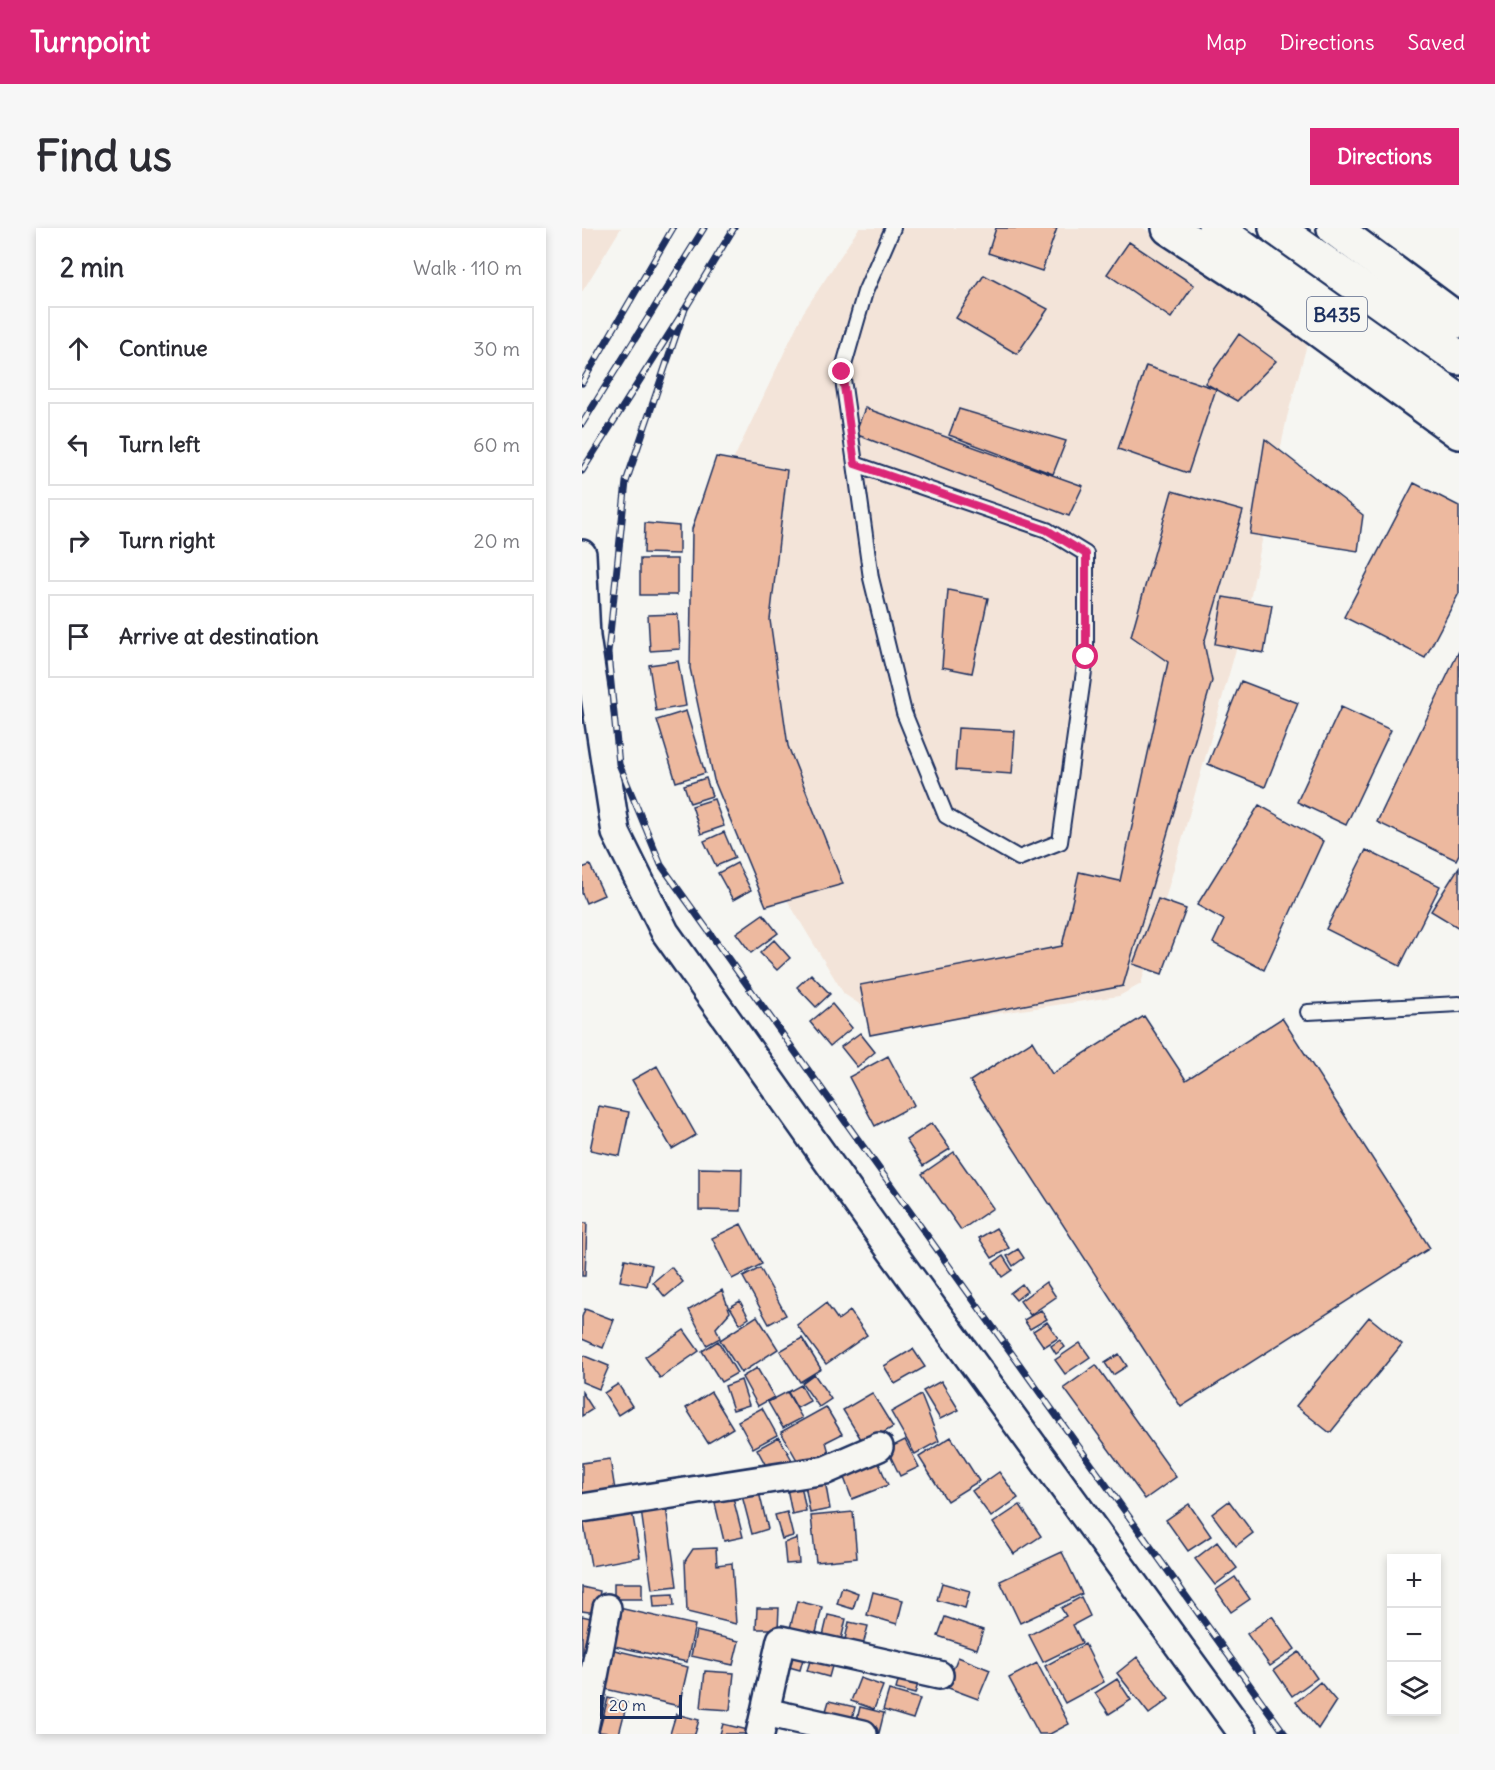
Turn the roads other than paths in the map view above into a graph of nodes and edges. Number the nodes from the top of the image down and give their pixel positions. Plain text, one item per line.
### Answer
1 (893, 228) edge
2 (1169, 228) edge
3 (1215, 228) edge
4 (1276, 228) edge
5 (1334, 228) edge
6 (1459, 321) edge
7 (1459, 358) edge
8 (1459, 401) edge
9 (1459, 432) edge
10 (855, 464) junction
11 (582, 554) edge
12 (1459, 1004) edge
13 (1308, 1012) dead end
14 (879, 1447) dead end
15 (582, 1508) edge
16 (607, 1608) dead end
17 (939, 1675) dead end
18 (763, 1723) edge
19 (583, 1734) edge
20 (863, 1734) edge
21 (1243, 1734) edge

1 - 10 lane
2 - 9 main road
3 - 8 main road, B435
4 - 7 main road, B435
5 - 6 main road
10 - 10 lane
11 - 21 street
12 - 13 lane
14 - 15 street
16 - 19 street
17 - 18 street
18 - 20 street

